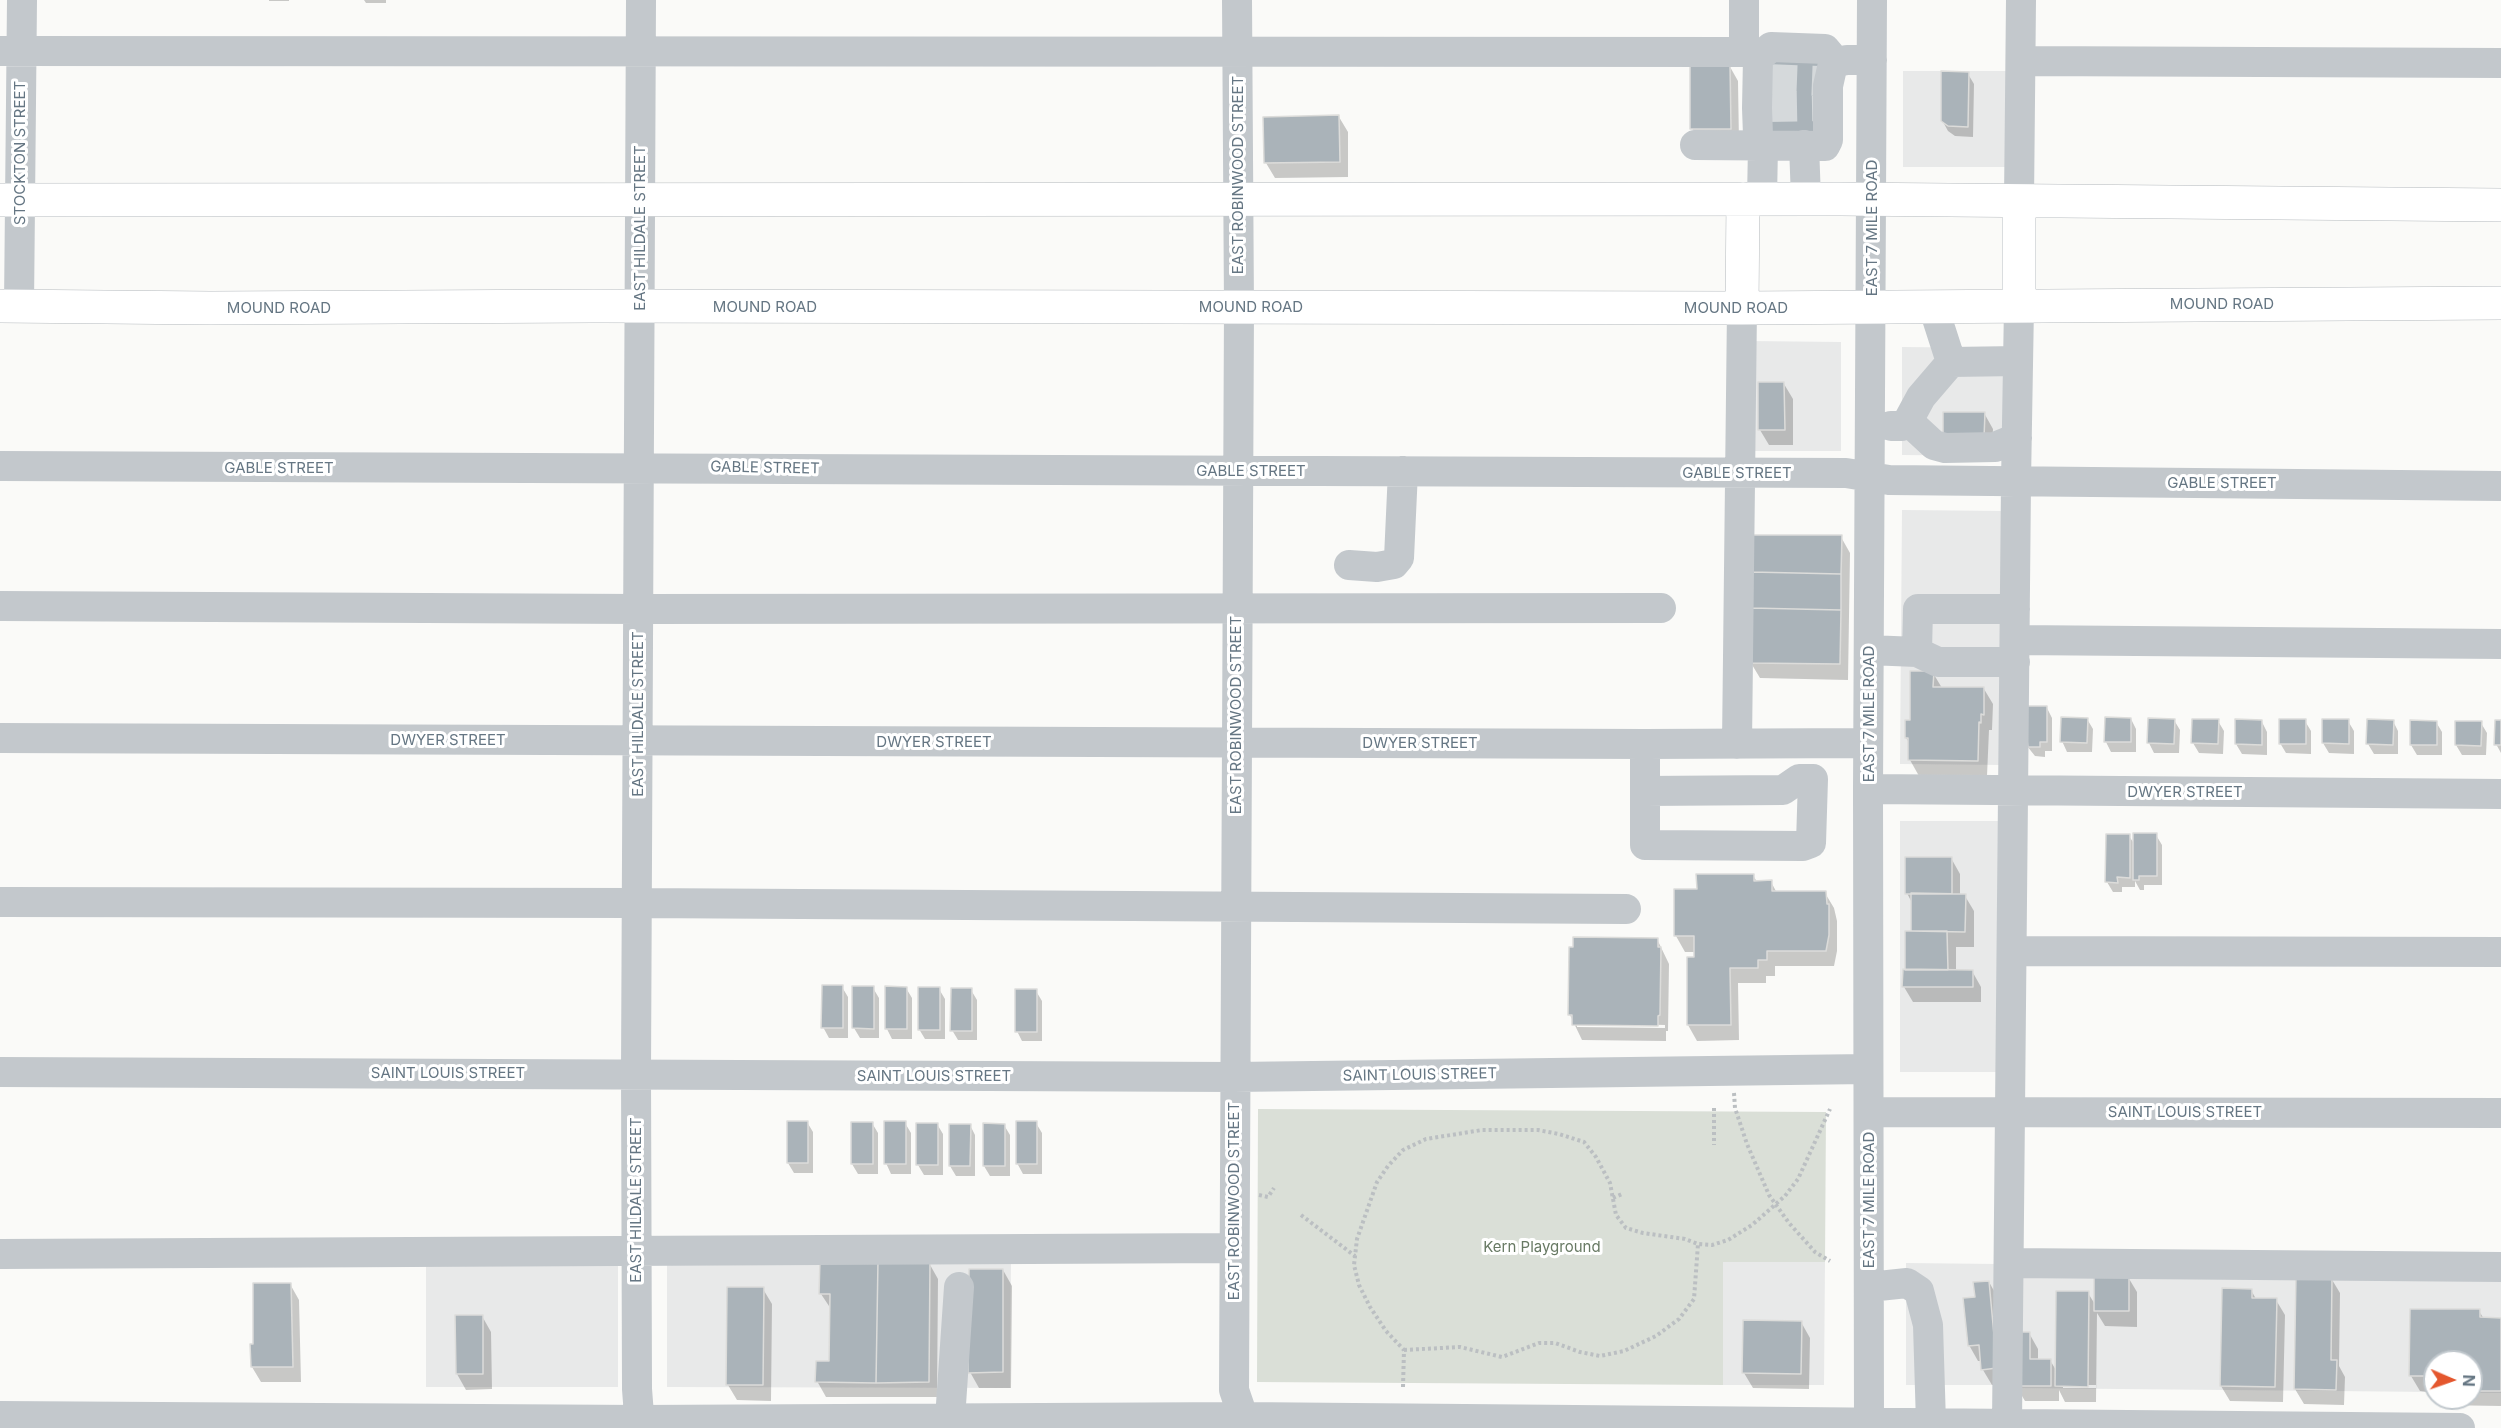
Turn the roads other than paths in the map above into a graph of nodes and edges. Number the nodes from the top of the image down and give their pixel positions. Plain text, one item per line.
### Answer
1 (22, 0) edge
2 (641, 0) edge
3 (1237, 0) edge
4 (1744, 0) edge
5 (1872, 0) edge
6 (2021, 0) edge
7 (11, 51) edge
8 (641, 51) junction
9 (1237, 53) junction
10 (1872, 60) junction
11 (2020, 61) junction
12 (2501, 63) edge
13 (1824, 102) junction
14 (1872, 130) junction
15 (1695, 145) dead end
16 (1764, 146) junction
17 (640, 199) junction
18 (1238, 199) junction
19 (1753, 199) junction
20 (10, 200) edge
21 (1806, 200) junction
22 (1872, 200) junction
23 (2019, 201) junction
24 (2501, 205) edge
25 (2495, 300) edge
26 (10, 306) edge
27 (1933, 306) junction
28 (2019, 306) junction
29 (640, 307) junction
30 (1239, 308) junction
31 (1742, 308) junction
32 (1871, 308) junction
33 (2018, 361) junction
34 (1951, 362) junction
35 (1908, 421) junction
36 (1871, 425) junction
37 (2016, 438) junction
38 (0, 466) edge
39 (639, 468) junction
40 (1238, 471) junction
41 (1403, 471) junction
42 (1741, 473) junction
43 (1870, 477) junction
44 (2016, 482) junction
45 (2501, 486) edge
46 (1349, 566) dead end
47 (0, 606) edge
48 (1237, 608) junction
49 (1661, 608) dead end
50 (638, 609) junction
51 (2015, 609) junction
52 (2501, 644) edge
53 (1869, 650) junction
54 (2015, 651) junction
55 (1917, 652) junction
56 (0, 738) edge
57 (637, 741) junction
58 (1236, 742) junction
59 (1801, 743) junction
60 (1868, 743) junction
61 (1645, 744) junction
62 (1737, 744) junction
63 (1799, 779) junction
64 (1868, 789) junction
65 (2014, 790) junction
66 (1645, 791) junction
67 (2501, 794) edge
68 (0, 902) edge
69 (637, 903) junction
70 (1235, 907) junction
71 (1626, 909) dead end
72 (2013, 951) junction
73 (2501, 952) edge
74 (1868, 1070) junction
75 (0, 1072) edge
76 (636, 1074) junction
77 (1234, 1077) junction
78 (2011, 1111) junction
79 (1869, 1112) junction
80 (2501, 1113) edge
81 (1234, 1248) junction
82 (636, 1251) junction
83 (0, 1254) edge
84 (2009, 1263) junction
85 (2501, 1267) edge
86 (959, 1287) dead end
87 (1869, 1287) junction
88 (0, 1416) edge
89 (950, 1419) junction
90 (171, 1422) edge
91 (1245, 1423) edge
92 (639, 1424) edge
93 (1931, 1424) junction
94 (2007, 1424) junction
95 (1739, 1425) edge
96 (1869, 1425) edge
97 (2460, 1428) edge

1 - 7 street, STOCKTON STREET
2 - 8 street, EAST HILDALE STREET
3 - 9 street, EAST ROBINWOOD STREET
4 - 9 street
5 - 10 street, EAST 7 MILE ROAD
6 - 11 street
7 - 8 street
7 - 20 street, STOCKTON STREET
8 - 9 street
8 - 17 street, EAST HILDALE STREET
9 - 18 street, EAST ROBINWOOD STREET
10 - 13 street
10 - 14 street, EAST 7 MILE ROAD
11 - 12 street
11 - 23 street
13 - 14 street
13 - 16 street
13 - 16 street
13 - 21 street
14 - 22 street, EAST 7 MILE ROAD
15 - 16 street
16 - 19 street
17 - 18 main road
17 - 20 main road
17 - 29 street, EAST HILDALE STREET
18 - 19 main road
18 - 30 street, EAST ROBINWOOD STREET
19 - 21 main road
19 - 31 main road
20 - 26 street, STOCKTON STREET
21 - 22 main road
22 - 23 main road
22 - 32 street, EAST 7 MILE ROAD
23 - 24 main road
23 - 28 main road
25 - 28 main road, MOUND ROAD
26 - 29 main road, MOUND ROAD
27 - 28 main road, MOUND ROAD
27 - 32 main road, MOUND ROAD
27 - 34 street
28 - 33 street
29 - 30 main road, MOUND ROAD
29 - 39 street, EAST HILDALE STREET
30 - 31 main road, MOUND ROAD
30 - 40 street, EAST ROBINWOOD STREET
31 - 32 main road, MOUND ROAD
31 - 42 street
32 - 36 street, EAST 7 MILE ROAD
33 - 34 street
33 - 37 street
34 - 35 street
35 - 36 street
35 - 37 street
36 - 43 street, EAST 7 MILE ROAD
37 - 44 street
38 - 39 street, GABLE STREET
39 - 40 street, GABLE STREET
39 - 50 street, EAST HILDALE STREET
40 - 41 street, GABLE STREET
40 - 48 street, EAST ROBINWOOD STREET
41 - 42 street, GABLE STREET
41 - 46 street
42 - 43 street, GABLE STREET
42 - 62 street
43 - 44 street, GABLE STREET
43 - 53 street, EAST 7 MILE ROAD
44 - 45 street, GABLE STREET
44 - 51 street
47 - 50 street
48 - 49 street
48 - 50 street
48 - 58 street, EAST ROBINWOOD STREET
50 - 57 street, EAST HILDALE STREET
51 - 54 street
51 - 55 street
52 - 54 street
53 - 55 street
53 - 60 street, EAST 7 MILE ROAD
54 - 55 street
54 - 65 street
56 - 57 street, DWYER STREET
57 - 58 street, DWYER STREET
57 - 69 street, EAST HILDALE STREET
58 - 61 street, DWYER STREET
58 - 70 street, EAST ROBINWOOD STREET
59 - 60 street, DWYER STREET
59 - 62 street, DWYER STREET
59 - 63 street
60 - 64 street, EAST 7 MILE ROAD
61 - 62 street, DWYER STREET
61 - 66 street
63 - 66 street
63 - 66 street
64 - 65 street, DWYER STREET
64 - 74 street, EAST 7 MILE ROAD
65 - 67 street, DWYER STREET
65 - 72 street
68 - 69 street
69 - 70 street
69 - 76 street, EAST HILDALE STREET
70 - 71 street
70 - 77 street, EAST ROBINWOOD STREET
72 - 73 street
72 - 78 street
74 - 77 street, SAINT LOUIS STREET
74 - 79 street, EAST 7 MILE ROAD
75 - 76 street, SAINT LOUIS STREET
76 - 77 street, SAINT LOUIS STREET
76 - 82 street, EAST HILDALE STREET
77 - 81 street, EAST ROBINWOOD STREET
78 - 79 street, SAINT LOUIS STREET
78 - 80 street, SAINT LOUIS STREET
78 - 84 street
79 - 87 street, EAST 7 MILE ROAD
81 - 82 street
81 - 91 street, EAST ROBINWOOD STREET
82 - 83 street
82 - 92 street, EAST HILDALE STREET
84 - 85 street
84 - 94 street
86 - 89 street
87 - 93 street
87 - 96 street, EAST 7 MILE ROAD
88 - 90 street
89 - 91 street
89 - 92 street
90 - 92 street
91 - 95 street
93 - 94 street
93 - 96 street
94 - 97 street
95 - 96 street

